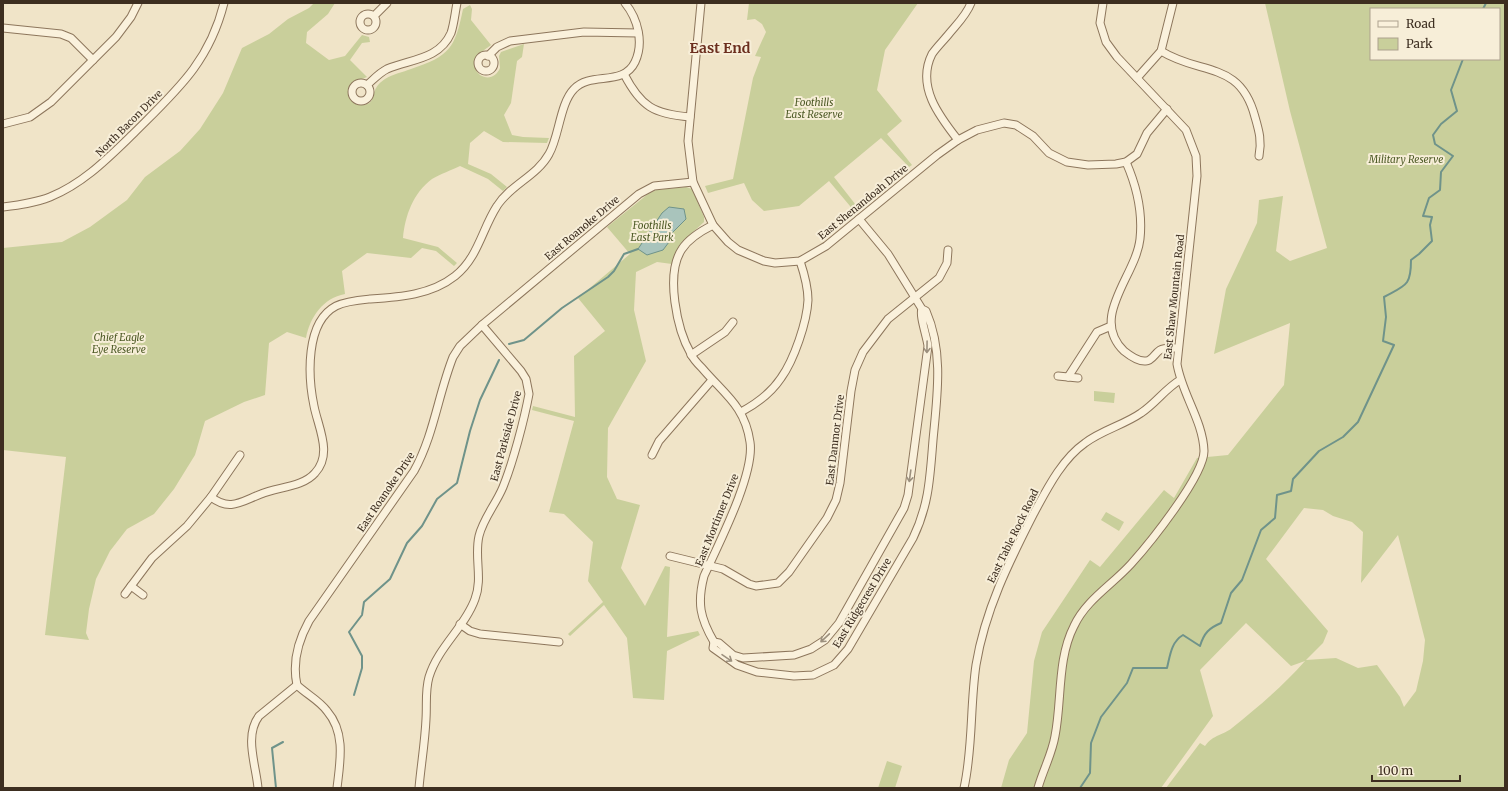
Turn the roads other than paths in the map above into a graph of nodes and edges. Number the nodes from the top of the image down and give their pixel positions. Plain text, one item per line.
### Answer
1 (138, 3) edge
2 (224, 3) edge
3 (387, 3) edge
4 (457, 3) edge
5 (625, 3) edge
6 (701, 3) edge
7 (971, 3) edge
8 (1103, 3) edge
9 (1173, 3) edge
10 (374, 16) dead end
11 (3, 28) edge
12 (638, 33) junction
13 (1161, 51) junction
14 (488, 56) dead end
15 (93, 60) junction
16 (624, 74) junction
17 (1137, 78) junction
18 (367, 85) dead end
19 (1167, 109) junction
20 (690, 117) junction
21 (3, 124) edge
22 (958, 140) junction
23 (1259, 156) dead end
24 (1126, 162) junction
25 (693, 182) junction
26 (3, 207) edge
27 (859, 219) junction
28 (713, 225) junction
29 (948, 250) dead end
30 (800, 260) junction
31 (915, 298) junction
32 (922, 309) junction
33 (733, 322) dead end
34 (482, 325) junction
35 (1111, 326) junction
36 (1177, 348) junction
37 (691, 355) junction
38 (1058, 376) dead end
39 (1068, 377) junction
40 (1078, 378) dead end
41 (712, 380) junction
42 (1180, 380) junction
43 (741, 412) junction
44 (240, 455) dead end
45 (652, 455) dead end
46 (211, 497) junction
47 (670, 556) dead end
48 (709, 566) junction
49 (131, 586) junction
50 (126, 594) dead end
51 (143, 595) dead end
52 (460, 624) junction
53 (559, 642) dead end
54 (714, 642) junction
55 (297, 685) junction
56 (258, 788) edge
57 (337, 788) edge
58 (419, 788) edge
59 (964, 788) edge
60 (1038, 788) edge

1 - 15 street
2 - 26 street, North Bacon Drive
3 - 10 street
4 - 18 street
5 - 12 street
6 - 20 street, East Shenandoah Drive
7 - 22 street
8 - 17 street, East Shaw Mountain Road
9 - 13 street
11 - 15 street
12 - 14 street
12 - 16 street
13 - 17 street
13 - 23 street
15 - 21 street
16 - 20 street
16 - 46 street
17 - 19 street, East Shaw Mountain Road
19 - 24 street
19 - 36 street, East Shaw Mountain Road
20 - 25 street, East Shenandoah Drive
22 - 24 street, East Shenandoah Drive
22 - 27 street, East Shenandoah Drive
24 - 35 street
25 - 28 street, East Shenandoah Drive
25 - 34 street, East Roanoke Drive
27 - 30 street, East Shenandoah Drive
27 - 31 street, East Ridgecrest Drive
28 - 30 street, East Shenandoah Drive
28 - 37 street, East Mortimer Drive
29 - 31 street, East Danmor Drive
30 - 43 street
31 - 32 street, East Ridgecrest Drive
31 - 48 street, East Danmor Drive
32 -> 54 street, East Ridgecrest Drive
54 -> 32 street, East Ridgecrest Drive
33 - 37 street
34 - 52 street, East Parkside Drive
34 - 55 street, East Roanoke Drive
35 - 36 street
35 - 39 street
36 - 42 street, East Shaw Mountain Road
37 - 41 street, East Mortimer Drive
38 - 39 street
39 - 40 street
41 - 43 street, East Mortimer Drive
41 - 45 street
42 - 59 street, East Table Rock Road
42 - 60 street, East Shaw Mountain Road
43 - 48 street, East Mortimer Drive
44 - 46 street
46 - 49 street
47 - 48 street, East Danmor Drive
48 - 54 street, East Mortimer Drive
49 - 50 street
49 - 51 street
52 - 53 street
52 - 58 street, East Parkside Drive
55 - 56 street
55 - 57 street

